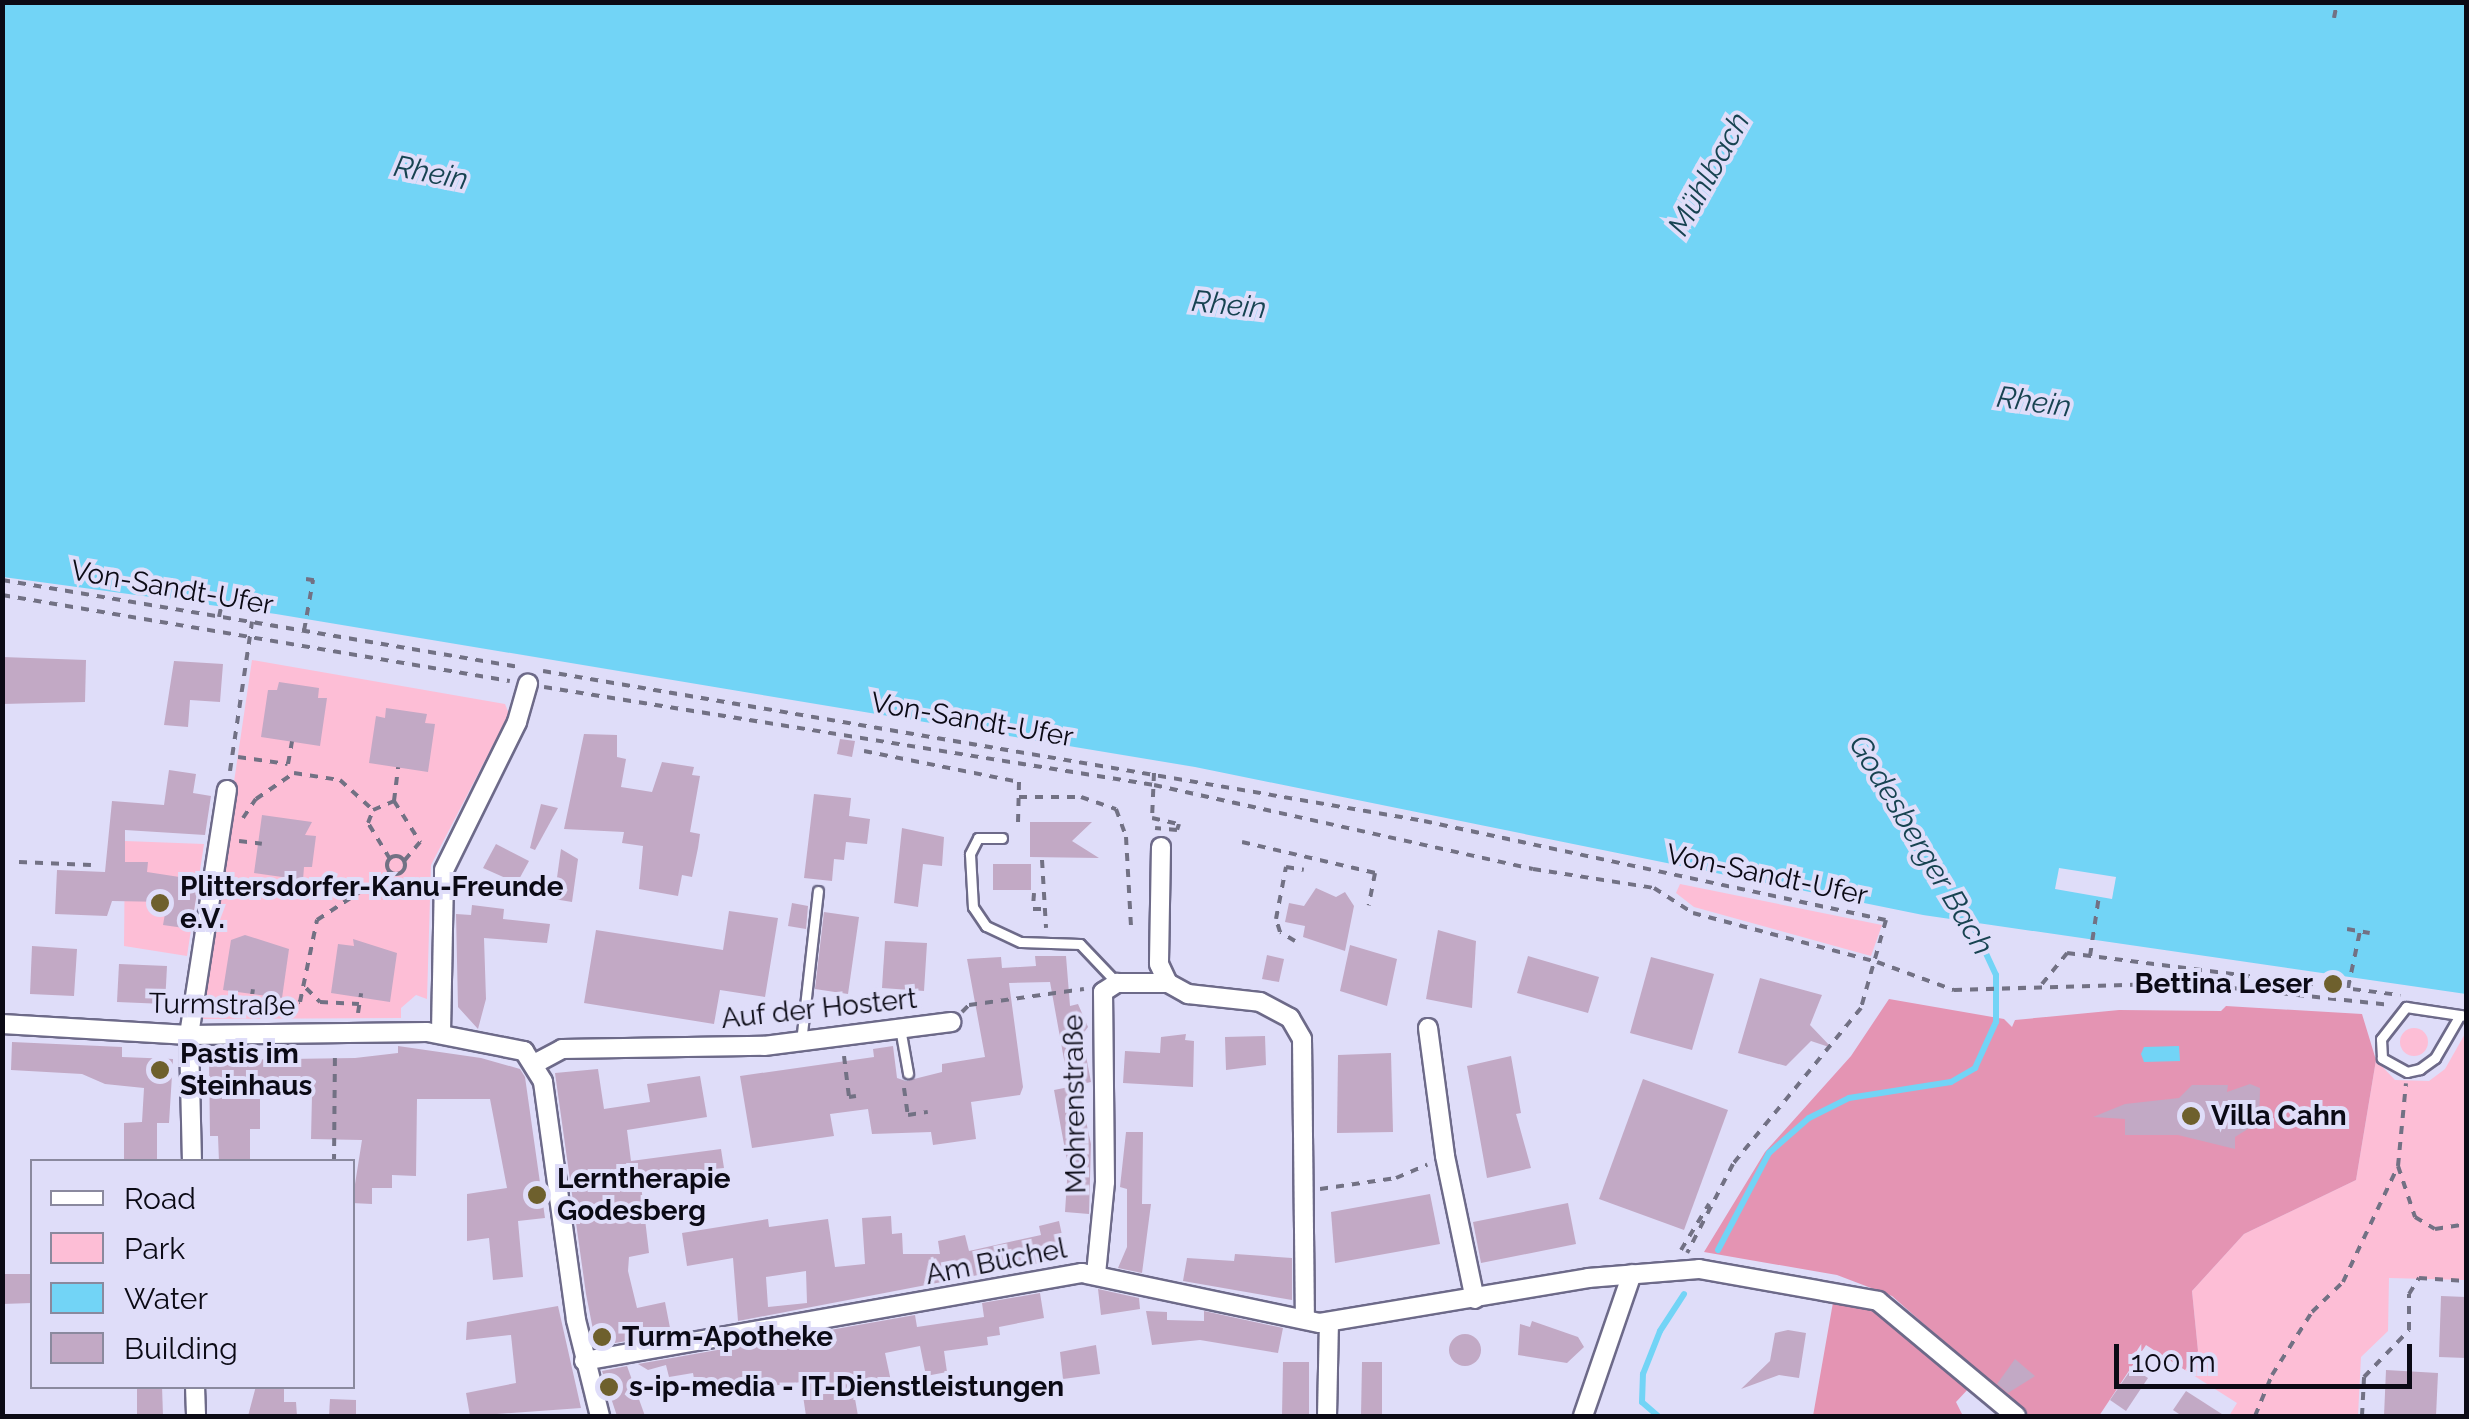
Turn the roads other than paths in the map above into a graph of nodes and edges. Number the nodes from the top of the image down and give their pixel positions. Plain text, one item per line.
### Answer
1 (528, 684) road end
2 (228, 790) road end
3 (1002, 838) dead end
4 (1161, 847) dead end
5 (818, 891) dead end
6 (1168, 983) junction
7 (1110, 987) junction
8 (2463, 1016) edge
9 (951, 1022) road end
10 (2, 1024) edge
11 (900, 1028) junction
12 (1428, 1028) dead end
13 (441, 1032) junction
14 (189, 1035) junction
15 (801, 1042) junction
16 (536, 1063) junction
17 (908, 1073) dead end
18 (192, 1159) edge
19 (1096, 1274) junction
20 (1632, 1274) junction
21 (1475, 1299) junction
22 (1305, 1319) junction
23 (1328, 1323) junction
24 (584, 1361) junction
25 (194, 1389) edge
26 (196, 1416) edge
27 (600, 1416) edge
28 (1327, 1416) edge
29 (1584, 1416) edge
30 (2016, 1416) edge

1 - 13 street
2 - 14 street
3 - 7 lane
4 - 6 street
5 - 15 lane
6 - 7 street
6 - 22 street
7 - 19 street, Mohrenstraße
8 - 8 lane
9 - 11 street, Auf der Hostert
10 - 14 street, Turmstraße
11 - 15 street, Auf der Hostert
11 - 17 lane
12 - 21 street
13 - 14 street, Turmstraße
13 - 16 street, Turmstraße
14 - 18 street
15 - 16 street, Auf der Hostert
16 - 24 street
19 - 22 street, Am Büchel
19 - 24 street, Am Büchel
20 - 21 street, Am Büchel
20 - 29 street
20 - 30 street, Am Büchel
21 - 23 street, Am Büchel
22 - 23 street, Am Büchel
23 - 28 street
24 - 27 street
25 - 26 street

